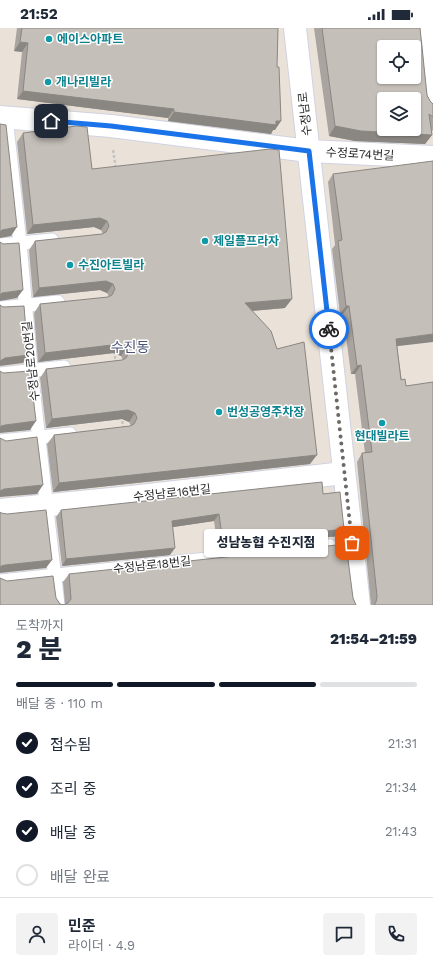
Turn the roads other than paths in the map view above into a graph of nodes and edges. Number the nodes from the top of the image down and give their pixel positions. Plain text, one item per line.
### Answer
1 (295, 28) edge
2 (425, 28) edge
3 (433, 103) edge
4 (3, 117) edge
5 (309, 151) junction
6 (433, 157) edge
7 (6, 172) edge
8 (65, 238) edge
9 (20, 243) junction
10 (0, 245) edge
11 (71, 301) edge
12 (26, 306) junction
13 (0, 308) edge
14 (77, 365) edge
15 (32, 371) junction
16 (0, 374) edge
17 (85, 432) edge
18 (39, 437) junction
19 (0, 441) edge
20 (344, 473) junction
21 (47, 504) junction
22 (0, 510) edge
23 (352, 543) junction
24 (55, 575) junction
25 (0, 581) edge
26 (58, 605) edge
27 (359, 605) edge

1 - 5 street, 수정남로
2 - 3 street
4 - 5 street, 수정로74번길
4 - 7 lane, 수정남로20번길
5 - 6 street, 수정로74번길
5 - 20 street, 수정남로
7 - 9 lane, 수정남로20번길
8 - 9 lane
9 - 10 lane
9 - 12 lane, 수정남로20번길
11 - 12 lane
12 - 13 lane
12 - 15 lane, 수정남로20번길
14 - 15 lane
15 - 16 lane
15 - 18 lane, 수정남로20번길
17 - 18 lane
18 - 19 lane
18 - 21 lane, 수정남로20번길
20 - 21 street, 수정남로16번길
20 - 23 street, 수정남로
21 - 22 street, 수정남로16번길
21 - 24 lane, 수정남로20번길
23 - 24 lane, 수정남로18번길
23 - 27 street, 수정남로
24 - 25 lane, 수정남로18번길
24 - 26 lane, 수정남로20번길

